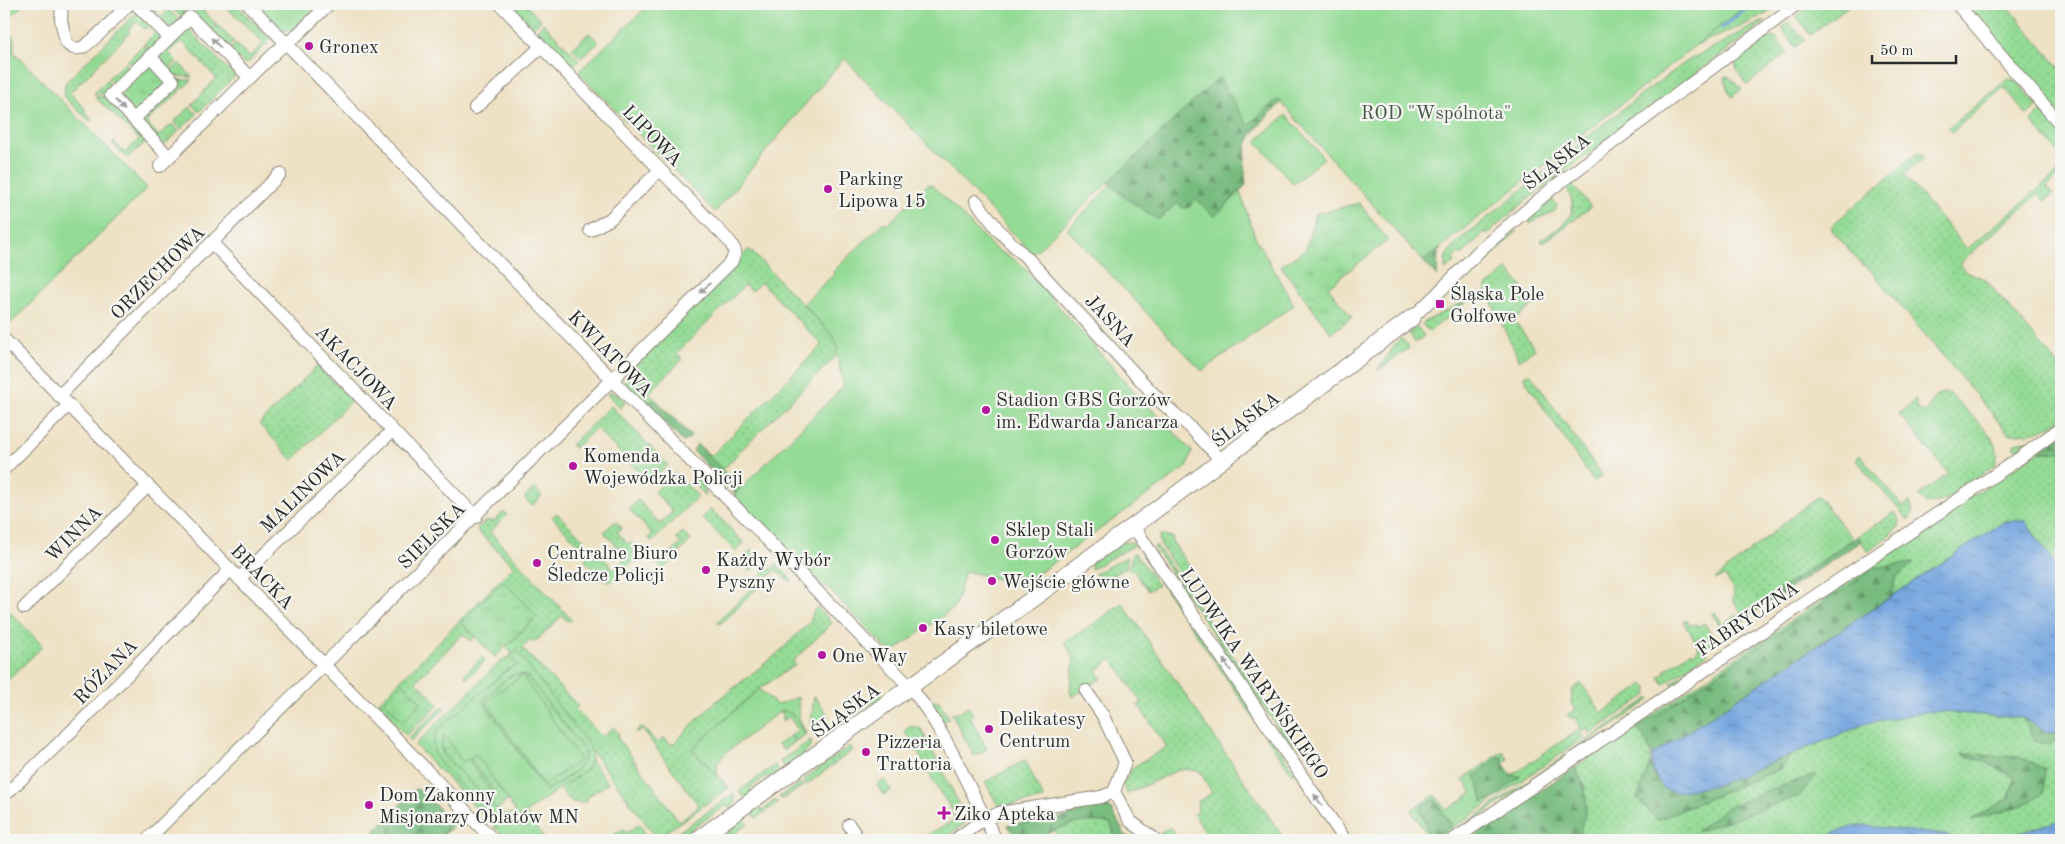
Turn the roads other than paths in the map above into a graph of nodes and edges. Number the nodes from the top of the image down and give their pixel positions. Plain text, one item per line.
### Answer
1 (62, 4) edge
2 (129, 4) edge
3 (136, 4) edge
4 (248, 4) edge
5 (329, 4) edge
6 (500, 4) edge
7 (1797, 4) edge
8 (1957, 4) edge
9 (169, 37) junction
10 (287, 44) junction
11 (542, 47) junction
12 (150, 56) junction
13 (250, 78) junction
14 (475, 108) dead end
15 (134, 120) junction
16 (2061, 125) edge
17 (169, 157) junction
18 (160, 166) dead end
19 (660, 170) junction
20 (280, 174) dead end
21 (976, 201) dead end
22 (590, 230) dead end
23 (212, 243) junction
24 (735, 251) joint
25 (1412, 317) joint
26 (4, 339) edge
27 (612, 381) junction
28 (59, 396) junction
29 (69, 405) junction
30 (2061, 428) edge
31 (392, 431) junction
32 (1222, 461) junction
33 (4, 469) edge
34 (148, 486) junction
35 (476, 517) junction
36 (1133, 526) junction
37 (235, 574) junction
38 (24, 608) dead end
39 (324, 666) junction
40 (910, 687) junction
41 (1086, 691) dead end
42 (1114, 792) junction
43 (4, 796) edge
44 (985, 819) junction
45 (849, 825) dead end
46 (147, 840) edge
47 (493, 840) edge
48 (697, 840) edge
49 (859, 840) edge
50 (955, 840) edge
51 (996, 840) edge
52 (1156, 840) edge
53 (1345, 840) edge
54 (1453, 840) edge

1 - 2 street
3 - 9 street
4 - 10 street, KWIATOWA
5 - 10 street
6 - 11 street, LIPOWA
7 - 25 street, ŚLĄSKA
8 - 16 street
9 - 12 street
13 -> 9 street
10 - 13 street
10 - 27 street, KWIATOWA
11 - 14 street
11 - 19 street, LIPOWA
12 - 15 street
12 -> 15 street
13 - 17 street
15 - 17 street
17 - 18 street
19 - 22 street
19 - 24 street, LIPOWA
20 - 23 street, ORZECHOWA
21 - 32 street, JASNA
23 - 28 street, ORZECHOWA
23 - 31 street, AKACJOWA
24 -> 27 street, SIELSKA
25 - 32 street, ŚLĄSKA
26 - 28 street, BRACKA
27 - 35 street, SIELSKA
27 - 40 street, KWIATOWA
28 - 29 street, BRACKA
29 - 33 street
29 - 34 street, BRACKA
30 - 54 street, FABRYCZNA
31 - 35 street, AKACJOWA
31 - 37 street, MALINOWA
32 - 36 street, ŚLĄSKA
34 - 37 street, BRACKA
34 - 38 street, WINNA
35 - 39 street, SIELSKA
36 - 40 street, ŚLĄSKA
53 -> 36 street, LUDWIKA WARYŃSKIEGO
37 - 39 street, BRACKA
37 - 43 street, RÓŻANA
39 - 46 street, SIELSKA
39 - 47 street, BRACKA
40 - 44 street, KWIATOWA
40 - 48 street, ŚLĄSKA
41 - 42 street
42 - 44 street
42 - 52 street
44 - 50 street
44 - 51 street, KWIATOWA
45 - 49 street

